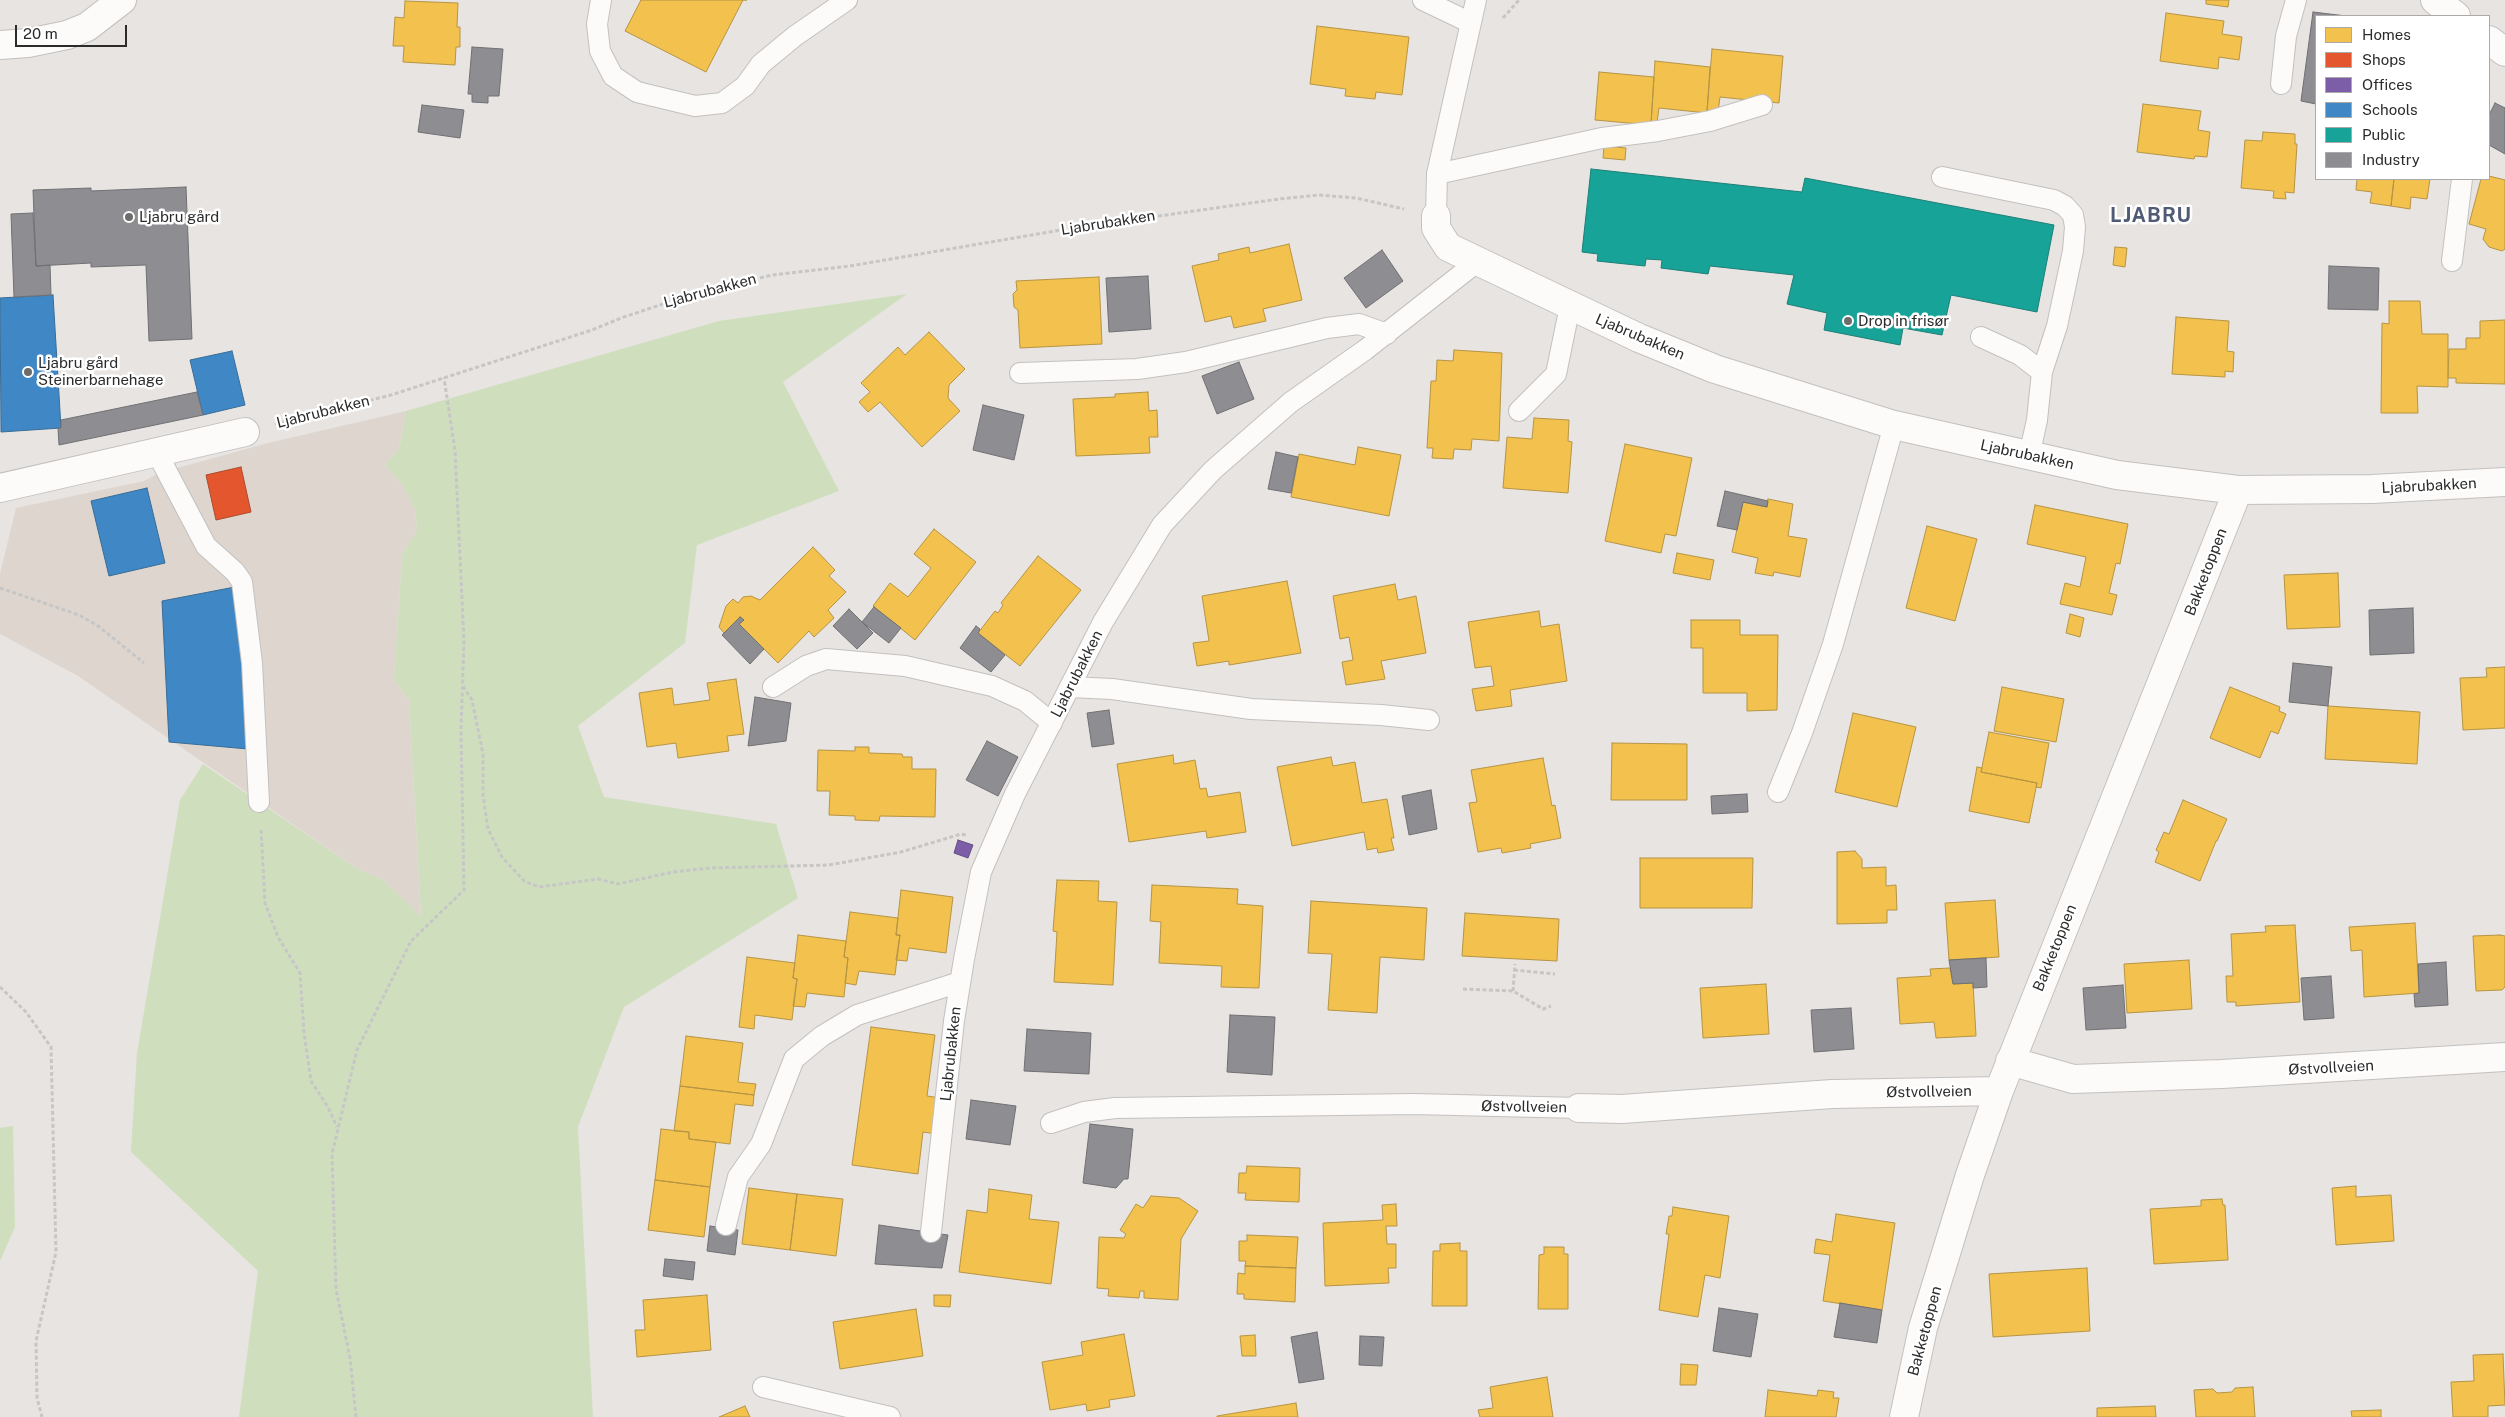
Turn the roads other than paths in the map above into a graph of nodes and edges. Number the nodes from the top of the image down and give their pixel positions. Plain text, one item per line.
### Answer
1 (122, 0) edge
2 (601, 0) edge
3 (847, 0) edge
4 (1423, 0) edge
5 (1476, 0) edge
6 (2296, 0) edge
7 (2435, 0) edge
8 (2455, 15) edge
9 (1471, 24) junction
10 (2490, 41) edge
11 (0, 45) edge
12 (2505, 52) edge
13 (2281, 84) dead end
14 (1762, 105) dead end
15 (1437, 174) junction
16 (1942, 177) dead end
17 (2462, 180) edge
18 (1436, 216) joint
19 (2452, 261) dead end
20 (1477, 262) junction
21 (1570, 306) junction
22 (1387, 334) junction
23 (1982, 336) dead end
24 (1020, 372) dead end
25 (2042, 372) junction
26 (1519, 411) dead end
27 (1894, 425) junction
28 (245, 432) road end
29 (157, 453) junction
30 (2029, 456) junction
31 (2505, 482) edge
32 (0, 488) edge
33 (2238, 490) junction
34 (773, 687) dead end
35 (1070, 687) junction
36 (1429, 720) dead end
37 (1052, 723) junction
38 (1778, 792) dead end
39 (259, 802) road end
40 (960, 982) junction
41 (2505, 1057) edge
42 (2010, 1061) junction
43 (1999, 1091) junction
44 (1579, 1108) joint
45 (1051, 1123) dead end
46 (726, 1225) dead end
47 (930, 1232) dead end
48 (764, 1387) dead end
49 (890, 1417) edge
50 (1904, 1417) edge

1 - 11 street
2 - 3 lane
4 - 9 lane
5 - 9 lane, Ljabrubakken
6 - 13 lane
7 - 8 street
9 - 15 lane, Ljabrubakken
10 - 12 street
14 - 15 lane
15 - 18 lane, Ljabrubakken
16 - 25 lane
17 - 19 lane
18 - 20 street, Ljabrubakken
20 - 21 street, Ljabrubakken
20 - 22 lane, Ljabrubakken
21 - 26 lane
21 - 27 street, Ljabrubakken
22 - 24 lane
22 - 35 lane, Ljabrubakken
23 - 25 lane
25 - 30 lane
27 - 30 street, Ljabrubakken
27 - 38 lane
28 - 29 street
29 - 32 street
29 - 39 lane
30 - 33 street, Ljabrubakken
31 - 33 street, Ljabrubakken
33 - 42 street, Bakketoppen
34 - 37 lane
35 - 36 lane
35 - 37 lane, Ljabrubakken
37 - 40 lane, Ljabrubakken
40 - 46 lane
40 - 47 lane, Ljabrubakken
41 - 42 street, Østvollveien
42 - 43 street, Bakketoppen
43 - 44 street, Østvollveien
43 - 50 street, Bakketoppen
44 - 45 lane, Østvollveien
48 - 49 lane

